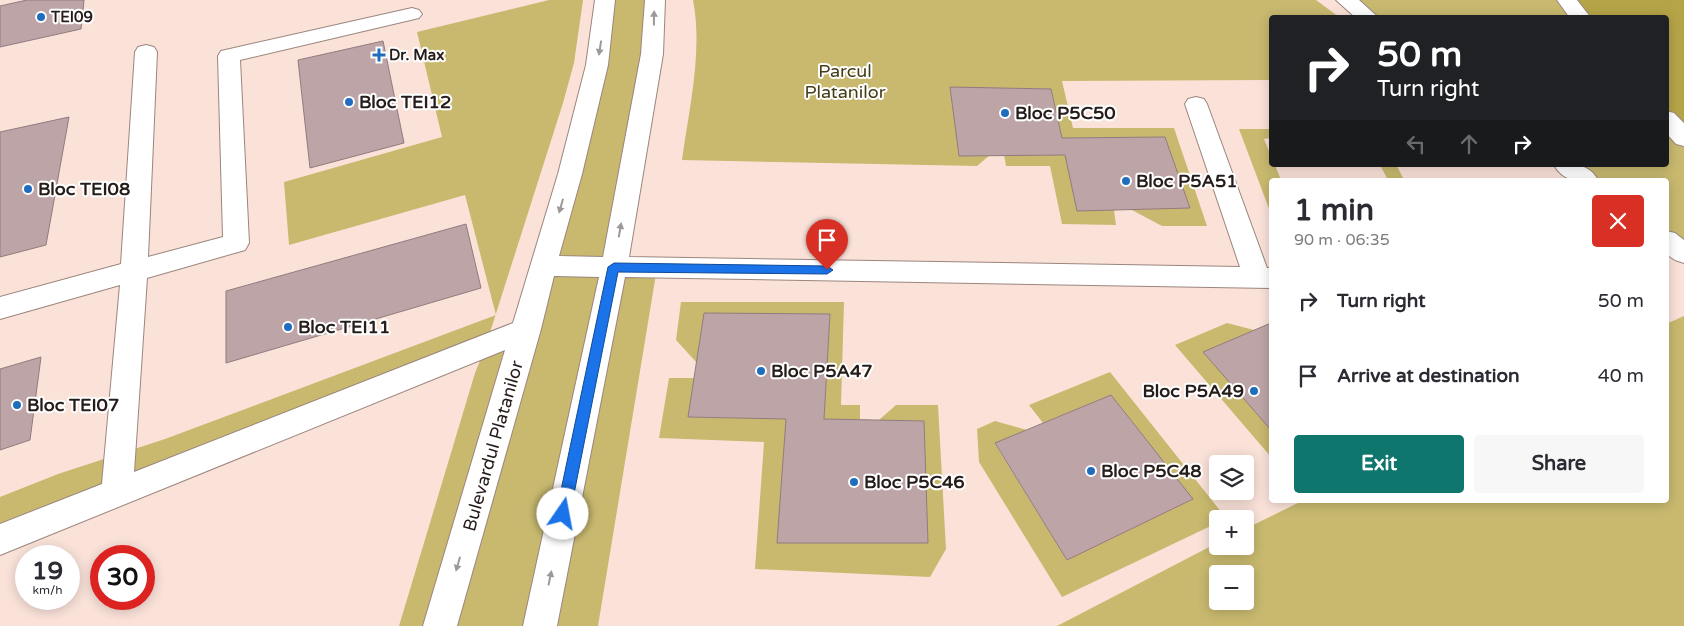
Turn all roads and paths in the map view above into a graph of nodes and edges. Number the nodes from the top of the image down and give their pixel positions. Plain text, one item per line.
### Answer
1 (605, 0) edge
2 (654, 0) edge
3 (1346, 0) edge
4 (1566, 0) edge
5 (412, 14) dead end
6 (1365, 15) edge
7 (1578, 15) edge
8 (146, 52) dead end
9 (1196, 104) dead end
10 (1669, 121) edge
11 (1684, 138) edge
12 (1569, 167) edge
13 (1583, 178) edge
14 (1669, 242) edge
15 (1684, 253) edge
16 (545, 266) junction
17 (614, 267) junction
18 (134, 272) junction
19 (1264, 277) edge
20 (0, 308) edge
21 (527, 329) junction
22 (117, 494) junction
23 (0, 540) edge
24 (440, 626) edge
25 (540, 626) edge

1 -> 16 street, Bulevardul Platanilor
17 -> 2 street
3 - 6 street
4 - 7 street
5 - 18 street
8 - 18 street
9 - 19 street
10 - 11 street
12 - 13 street
14 - 15 street
16 - 17 street
16 - 21 street, Bulevardul Platanilor
17 - 19 street
25 -> 17 street
18 - 20 street
18 - 22 street
21 - 22 street
21 -> 24 street, Bulevardul Platanilor
22 - 23 street

